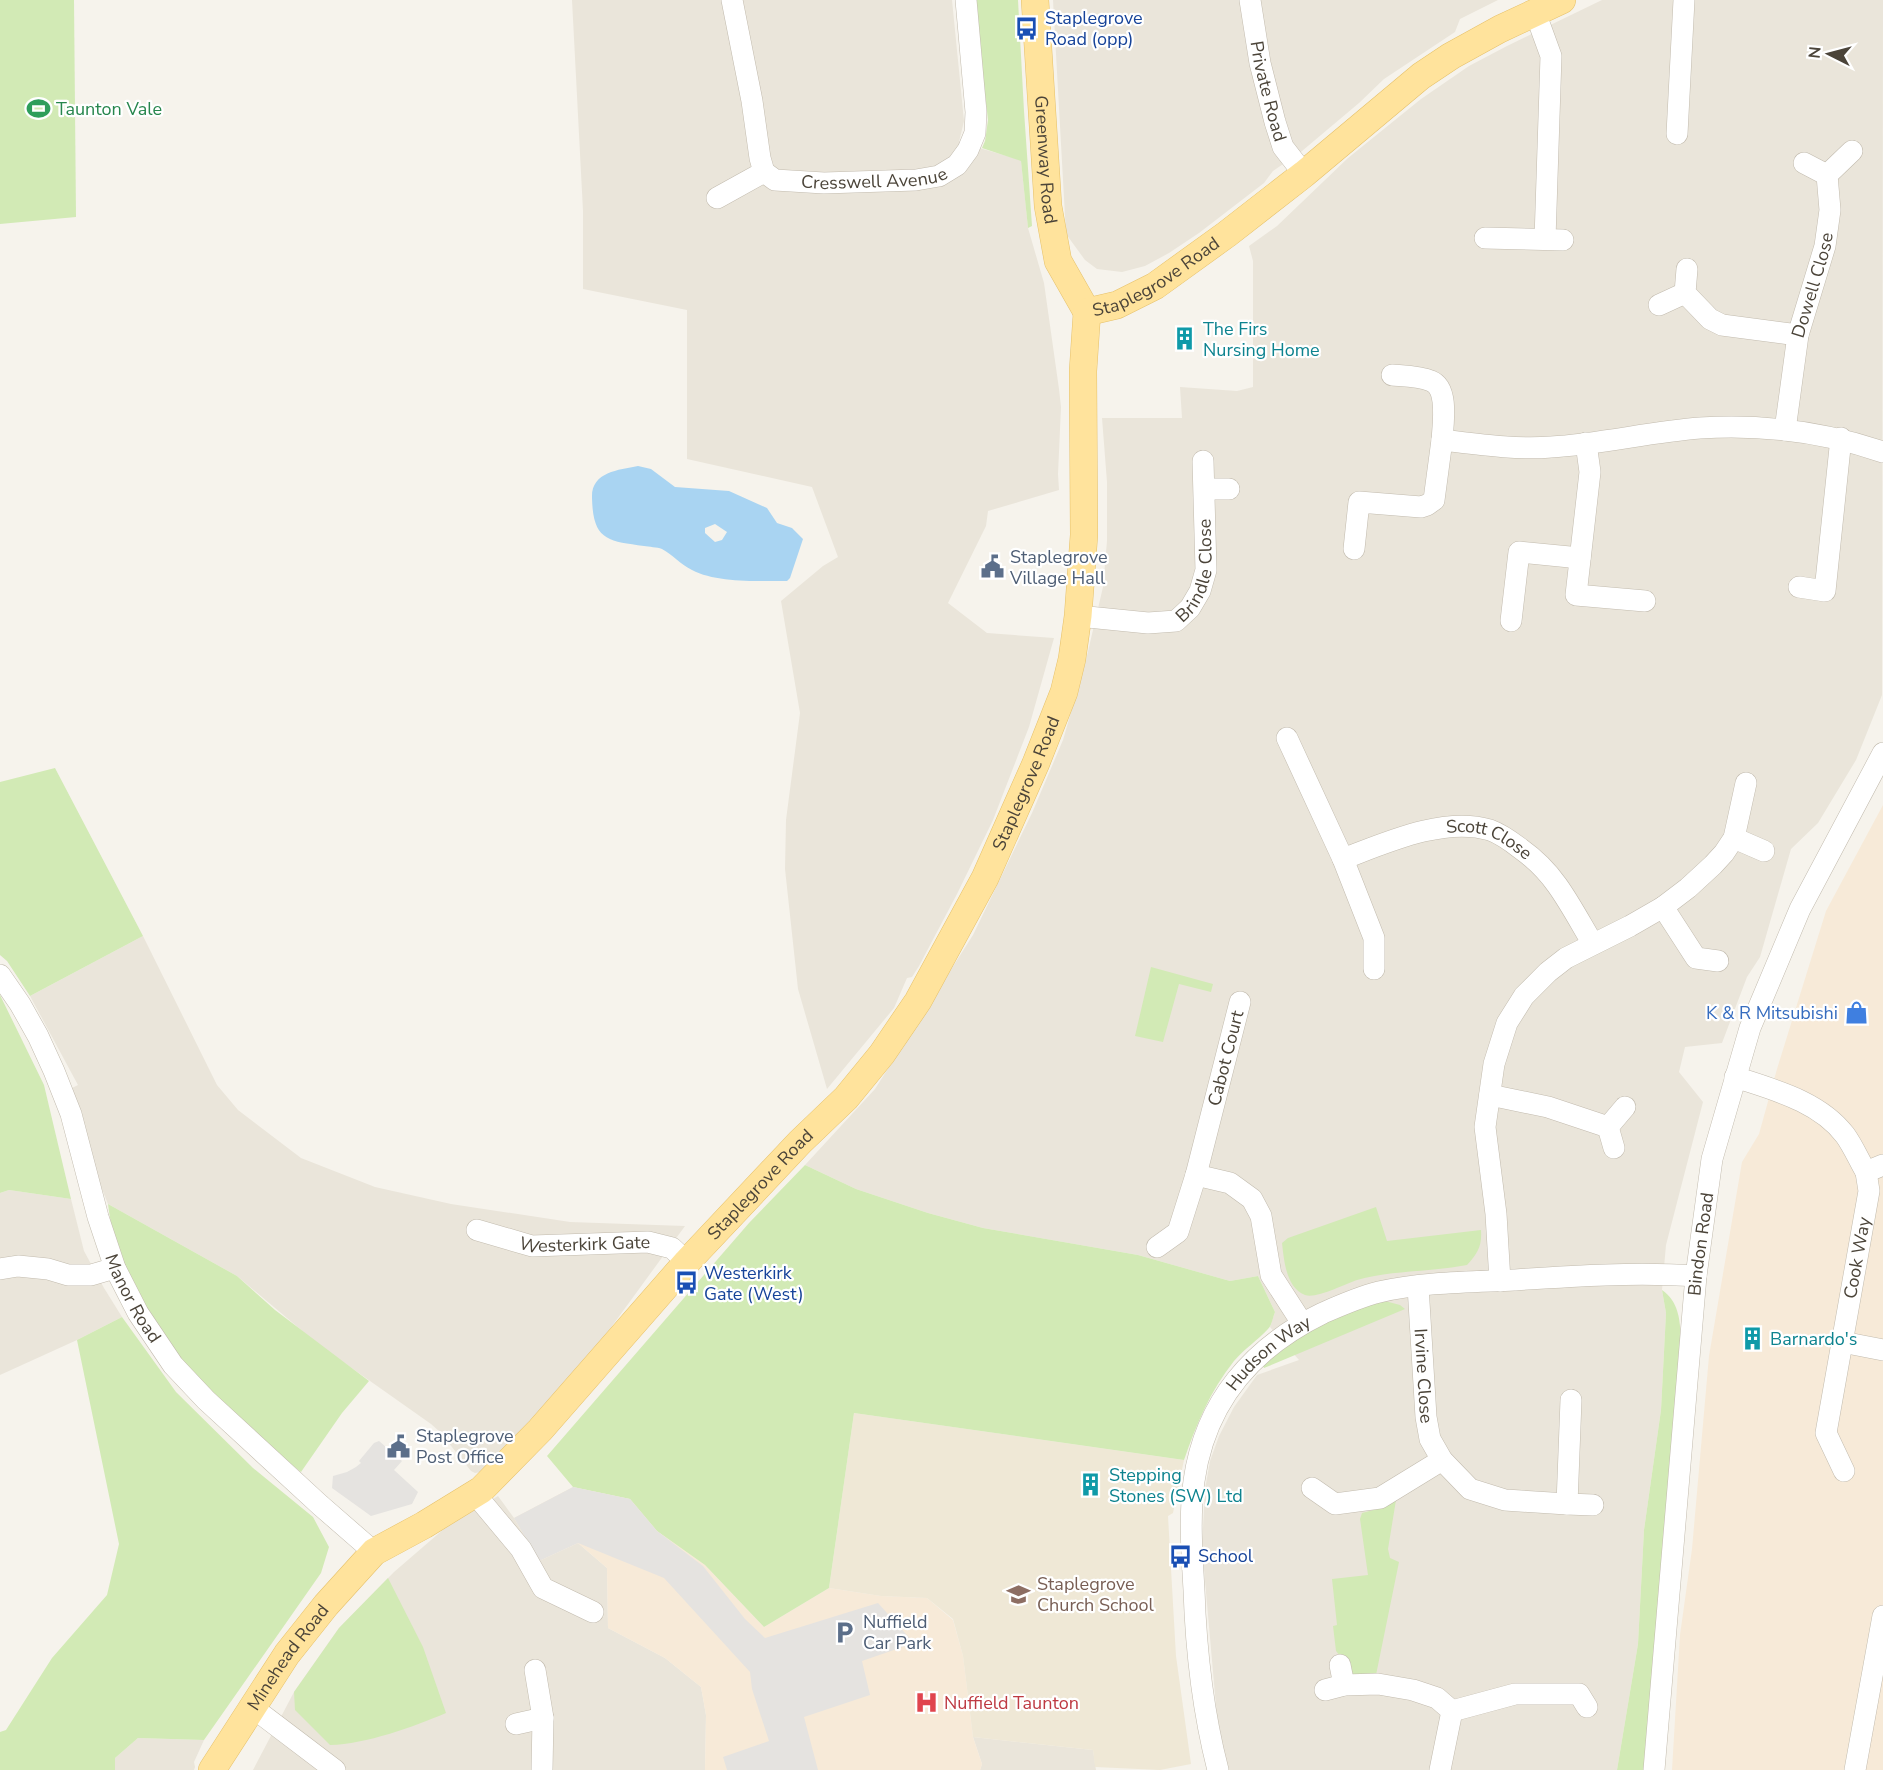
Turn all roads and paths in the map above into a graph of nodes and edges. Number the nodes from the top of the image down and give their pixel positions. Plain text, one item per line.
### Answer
1 (732, 0) edge
2 (966, 0) edge
3 (1035, 0) edge
4 (1250, 0) edge
5 (1562, 0) edge
6 (1684, 0) edge
7 (1535, 12) junction
8 (1677, 134) dead end
9 (1852, 151) dead end
10 (1804, 163) dead end
11 (764, 172) junction
12 (1304, 174) junction
13 (1827, 175) junction
14 (717, 198) dead end
15 (1485, 238) dead end
16 (1687, 269) dead end
17 (1685, 293) junction
18 (1659, 305) dead end
19 (1088, 312) junction
20 (1798, 336) junction
21 (1392, 375) dead end
22 (1785, 430) junction
23 (1841, 438) junction
24 (1442, 440) junction
25 (1586, 443) junction
26 (1883, 452) edge
27 (1203, 461) dead end
28 (1205, 489) junction
29 (1229, 489) dead end
30 (1354, 549) dead end
31 (1580, 558) junction
32 (1799, 587) dead end
33 (1646, 601) dead end
34 (1078, 616) junction
35 (1511, 621) dead end
36 (1287, 738) dead end
37 (1883, 753) edge
38 (1746, 783) dead end
39 (1734, 838) junction
40 (1764, 851) dead end
41 (1343, 859) junction
42 (1663, 907) junction
43 (1593, 944) junction
44 (1718, 961) dead end
45 (1374, 969) dead end
46 (0, 975) edge
47 (1240, 1002) dead end
48 (1735, 1077) junction
49 (1490, 1095) junction
50 (1625, 1107) dead end
51 (1608, 1127) junction
52 (1614, 1148) dead end
53 (1874, 1168) edge
54 (1196, 1175) junction
55 (477, 1230) dead end
56 (1157, 1247) dead end
57 (687, 1262) junction
58 (115, 1268) junction
59 (0, 1269) edge
60 (1696, 1276) junction
61 (1500, 1281) junction
62 (1418, 1286) junction
63 (1302, 1323) junction
64 (1842, 1342) junction
65 (1883, 1350) edge
66 (1571, 1400) dead end
67 (1442, 1460) junction
68 (1844, 1471) dead end
69 (1312, 1488) dead end
70 (475, 1494) junction
71 (1567, 1504) junction
72 (1593, 1505) dead end
73 (374, 1552) junction
74 (593, 1612) dead end
75 (1882, 1624) edge
76 (534, 1670) dead end
77 (1878, 1670) edge
78 (1336, 1680) dead end
79 (1584, 1694) dead end
80 (252, 1707) junction
81 (1452, 1711) junction
82 (543, 1718) junction
83 (516, 1724) dead end
84 (212, 1770) edge
85 (335, 1770) edge
86 (542, 1770) edge
87 (1218, 1770) edge
88 (1440, 1770) edge
89 (1654, 1770) edge
90 (1855, 1770) edge

1 - 11 street
2 - 11 street, Cresswell Avenue
3 - 19 main road, Greenway Road
4 - 12 street, Private Road
5 - 7 main road, Staplegrove Road
6 - 8 street
7 - 12 main road, Staplegrove Road
7 - 15 street
9 - 13 street
10 - 13 street
11 - 14 street
12 - 19 main road, Staplegrove Road
13 - 20 street, Dowell Close
16 - 17 street
17 - 18 street
17 - 20 street
19 - 34 main road, Staplegrove Road
20 - 22 street, Dowell Close
21 - 24 street
22 - 23 street
22 - 25 street
23 - 26 street
23 - 32 street
24 - 25 street
24 - 30 street
25 - 31 street
27 - 28 street, Brindle Close
28 - 29 street, Brindle Close
28 - 34 street, Brindle Close
31 - 33 street
31 - 35 street
34 - 57 main road, Staplegrove Road
36 - 41 street
37 - 48 street, Bindon Road
38 - 39 street
39 - 40 street
39 - 42 street
41 - 43 street, Scott Close
41 - 45 street
42 - 43 street
42 - 44 street
43 - 49 street
46 - 58 street, Manor Road
47 - 54 street, Cabot Court
48 - 53 street, Cook Way
48 - 60 street, Bindon Road
49 - 51 street
49 - 61 street
50 - 51 street
51 - 52 street
53 - 64 street, Cook Way
54 - 56 street, Cabot Court
54 - 63 street
55 - 57 street, Westerkirk Gate
57 - 70 main road, Staplegrove Road
58 - 59 street
58 - 73 street, Manor Road
60 - 61 street, Hudson Way
60 - 89 street, Bindon Road
61 - 62 street, Hudson Way
62 - 63 street, Hudson Way
62 - 67 street, Irvine Close
63 - 87 street, Hudson Way
64 - 65 street
64 - 68 street, Cook Way
66 - 71 street
67 - 69 street
67 - 71 street, Irvine Close
70 - 73 main road, Staplegrove Road
70 - 74 street
71 - 72 street, Irvine Close
73 - 80 main road, Minehead Road
75 - 77 street
76 - 82 street
77 - 90 street
78 - 81 street
79 - 81 street
80 - 84 main road, Minehead Road
80 - 85 street
81 - 88 street
82 - 83 street
82 - 86 street

